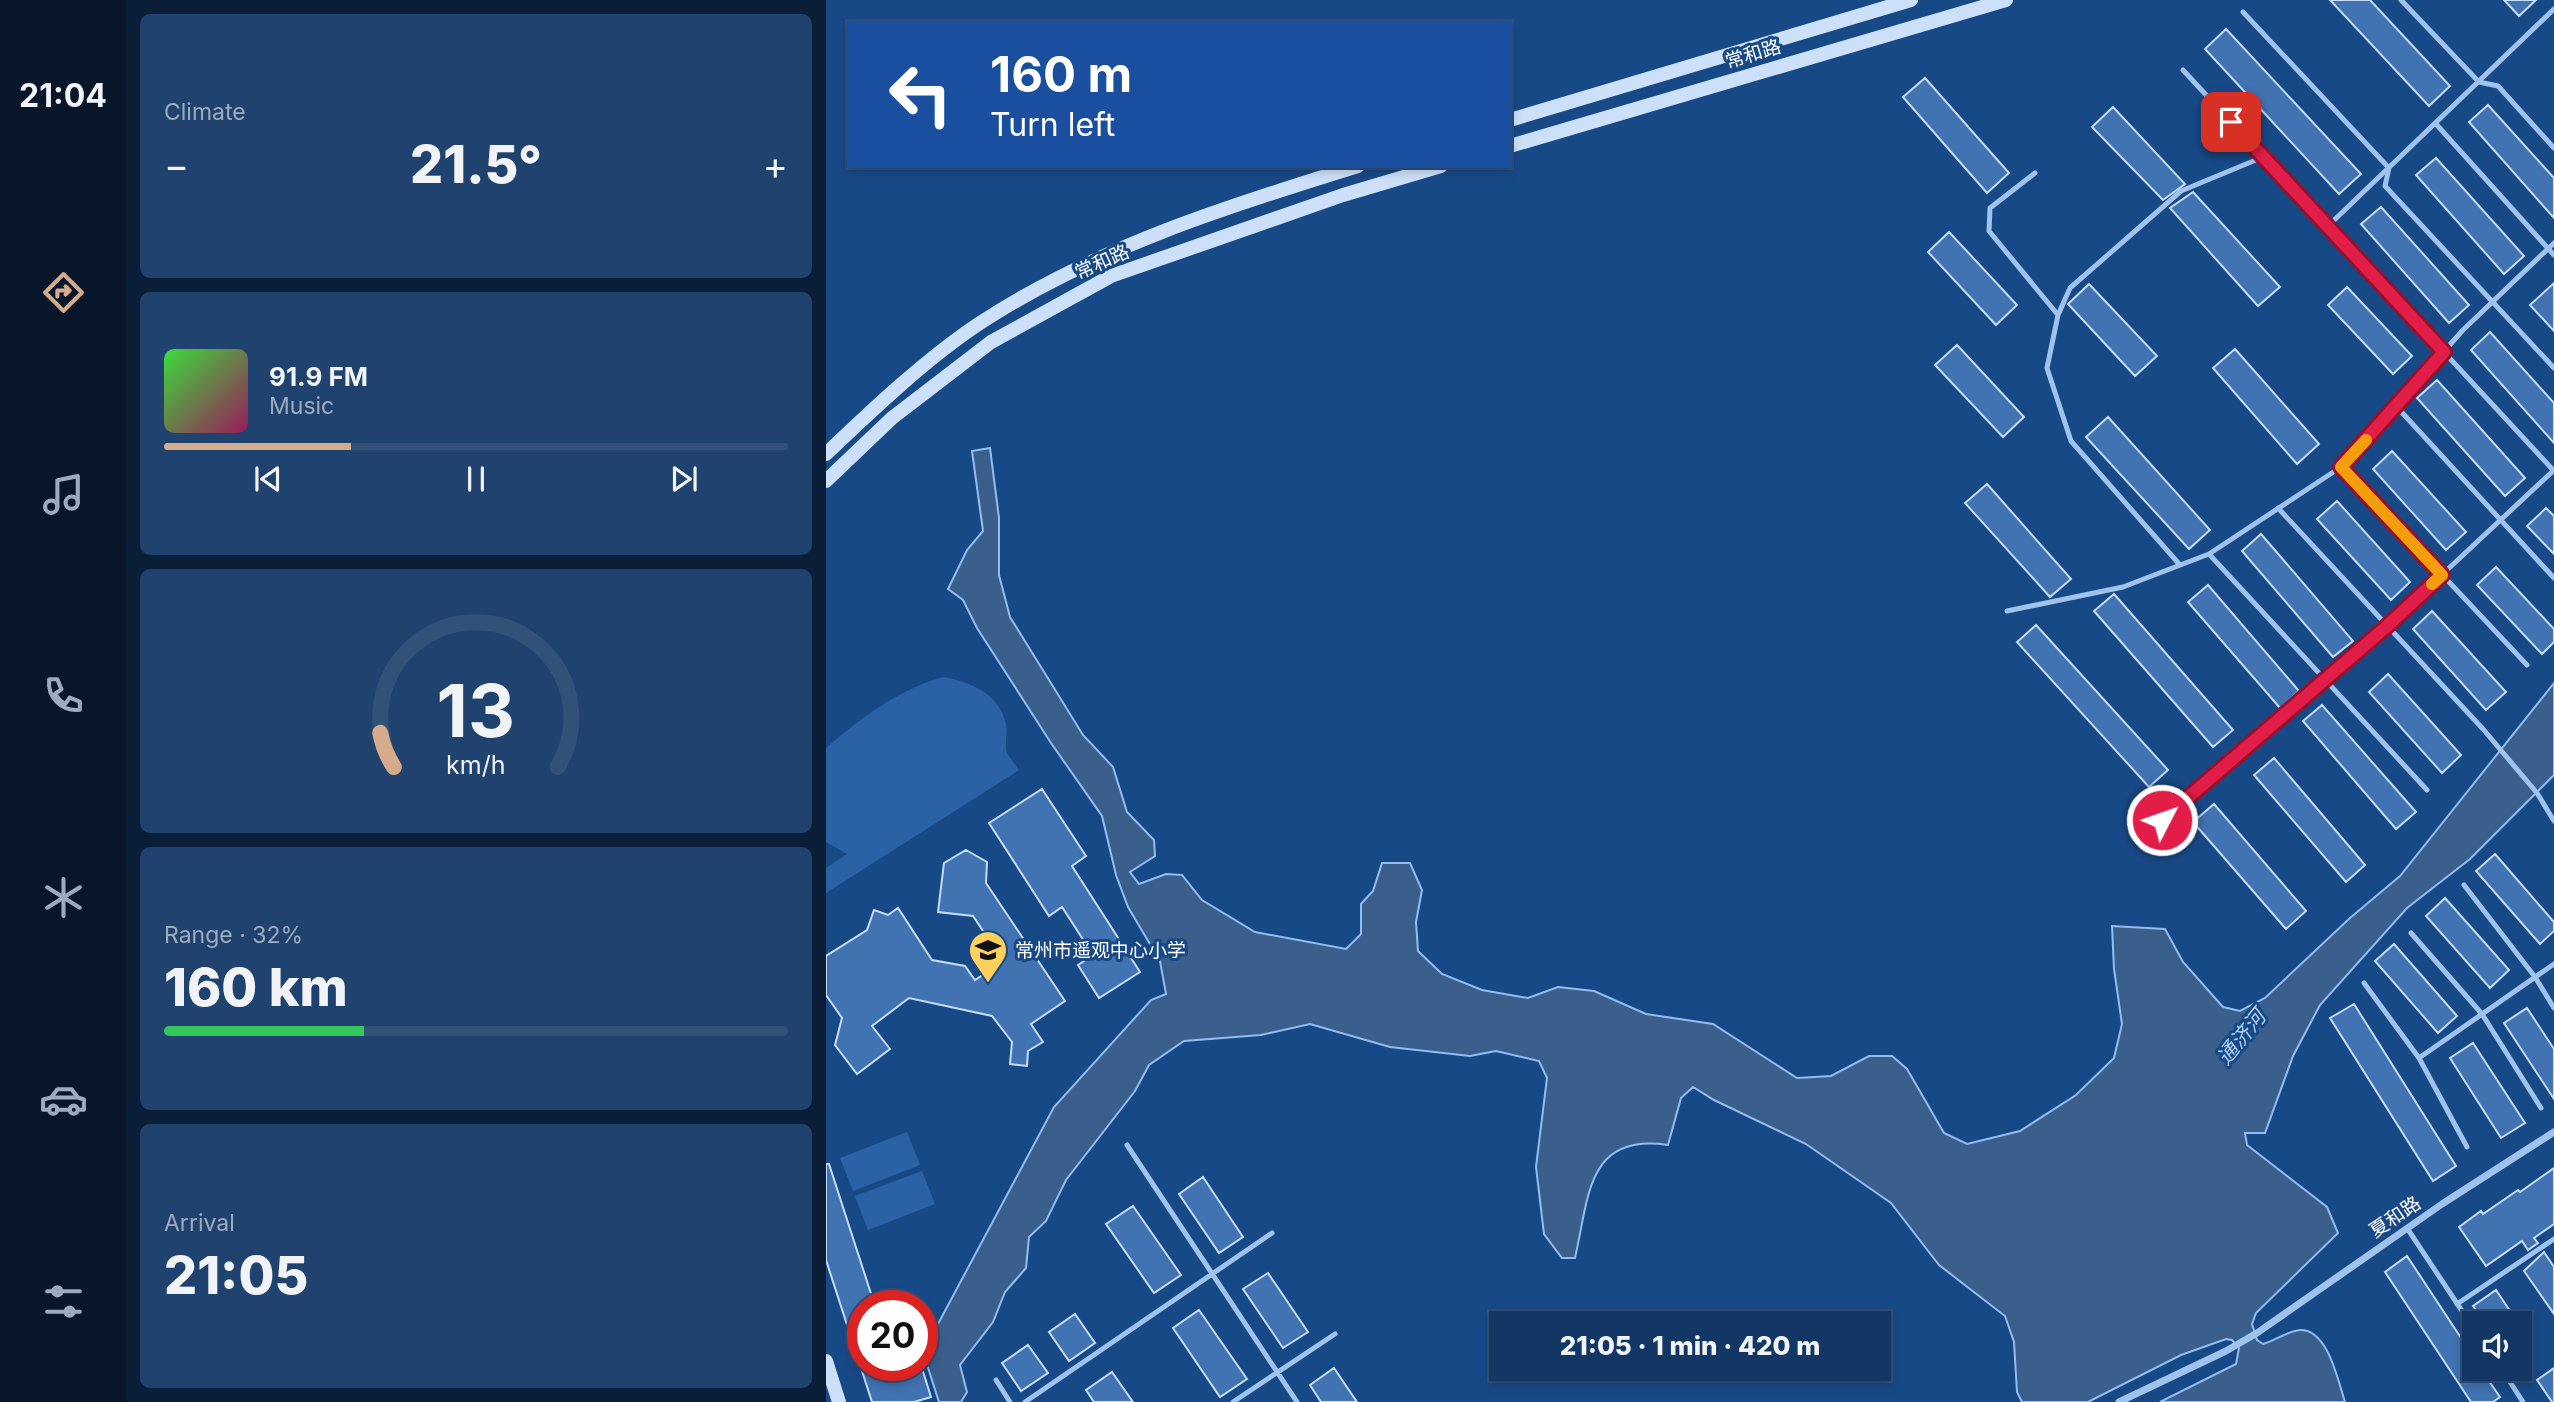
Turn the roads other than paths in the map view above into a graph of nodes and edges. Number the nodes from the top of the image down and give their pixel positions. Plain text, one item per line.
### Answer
1 (1911, 0) edge
2 (2006, 0) edge
3 (2401, 0) edge
4 (2554, 9) edge
5 (2243, 12) dead end
6 (2183, 70) dead end
7 (2479, 82) junction
8 (1512, 119) edge
9 (2435, 124) junction
10 (1512, 145) edge
11 (2554, 148) edge
12 (2263, 157) junction
13 (1351, 168) edge
14 (1434, 168) edge
15 (2389, 168) junction
16 (2035, 173) dead end
17 (2328, 226) junction
18 (2554, 243) edge
19 (2548, 248) junction
20 (2554, 255) edge
21 (2492, 302) junction
22 (2058, 315) junction
23 (2444, 352) junction
24 (2554, 369) edge
25 (2396, 406) junction
26 (826, 454) edge
27 (2341, 467) junction
28 (2554, 470) edge
29 (826, 481) edge
30 (2278, 509) junction
31 (2501, 520) junction
32 (2209, 554) junction
33 (2180, 565) junction
34 (2442, 575) junction
35 (2554, 578) edge
36 (2007, 611) dead end
37 (2386, 627) junction
38 (2527, 665) dead end
39 (2325, 680) junction
40 (2427, 790) dead end
41 (2162, 820) dead end
42 (2554, 821) edge
43 (2464, 885) dead end
44 (2411, 933) dead end
45 (2554, 964) edge
46 (2535, 977) junction
47 (2364, 983) dead end
48 (2554, 1008) edge
49 (2482, 1014) junction
50 (2419, 1058) junction
51 (2541, 1108) dead end
52 (2554, 1132) edge
53 (1127, 1145) dead end
54 (2467, 1147) dead end
55 (2407, 1227) junction
56 (1272, 1233) dead end
57 (2554, 1239) edge
58 (1213, 1274) junction
59 (2457, 1304) junction
60 (2462, 1311) edge
61 (1335, 1334) dead end
62 (826, 1361) edge
63 (1277, 1373) junction
64 (996, 1380) dead end
65 (2509, 1381) edge
66 (839, 1402) edge
67 (1010, 1402) edge
68 (1025, 1402) edge
69 (1233, 1402) edge
70 (1297, 1402) edge
71 (2119, 1402) edge
72 (2523, 1402) edge

1 - 8 street, 常和路
2 - 10 street, 常和路
3 - 7 lane
4 - 7 lane
5 - 15 lane
6 - 12 lane
7 - 9 lane
7 - 11 lane
9 - 15 lane
9 - 19 lane
12 - 17 lane
12 - 22 lane
13 - 26 street, 常和路
14 - 29 street, 常和路
15 - 17 lane
15 - 21 lane
16 - 22 lane
17 - 23 lane
18 - 19 lane
19 - 20 lane
19 - 21 lane
21 - 23 lane
21 - 24 lane
22 - 33 lane
23 - 25 lane
23 - 28 lane
25 - 27 lane
25 - 31 lane
27 - 30 lane
27 - 34 lane
28 - 31 lane
30 - 32 lane
30 - 37 lane
31 - 34 lane
31 - 35 lane
32 - 33 lane
32 - 39 lane
33 - 36 lane
34 - 37 lane
34 - 38 lane
37 - 39 lane
37 - 42 lane
39 - 40 lane
39 - 41 lane
43 - 46 lane
44 - 49 lane
45 - 46 lane
46 - 48 lane
46 - 49 lane
47 - 50 lane
49 - 50 lane
49 - 51 lane
50 - 54 lane
52 - 55 street, 夏和路
53 - 58 lane
55 - 59 lane
55 - 71 street, 夏和路
56 - 58 lane
57 - 59 lane
58 - 63 lane
58 - 68 lane
59 - 60 lane
61 - 63 lane
62 - 66 street
63 - 69 lane
63 - 70 lane
64 - 67 lane
65 - 72 lane

